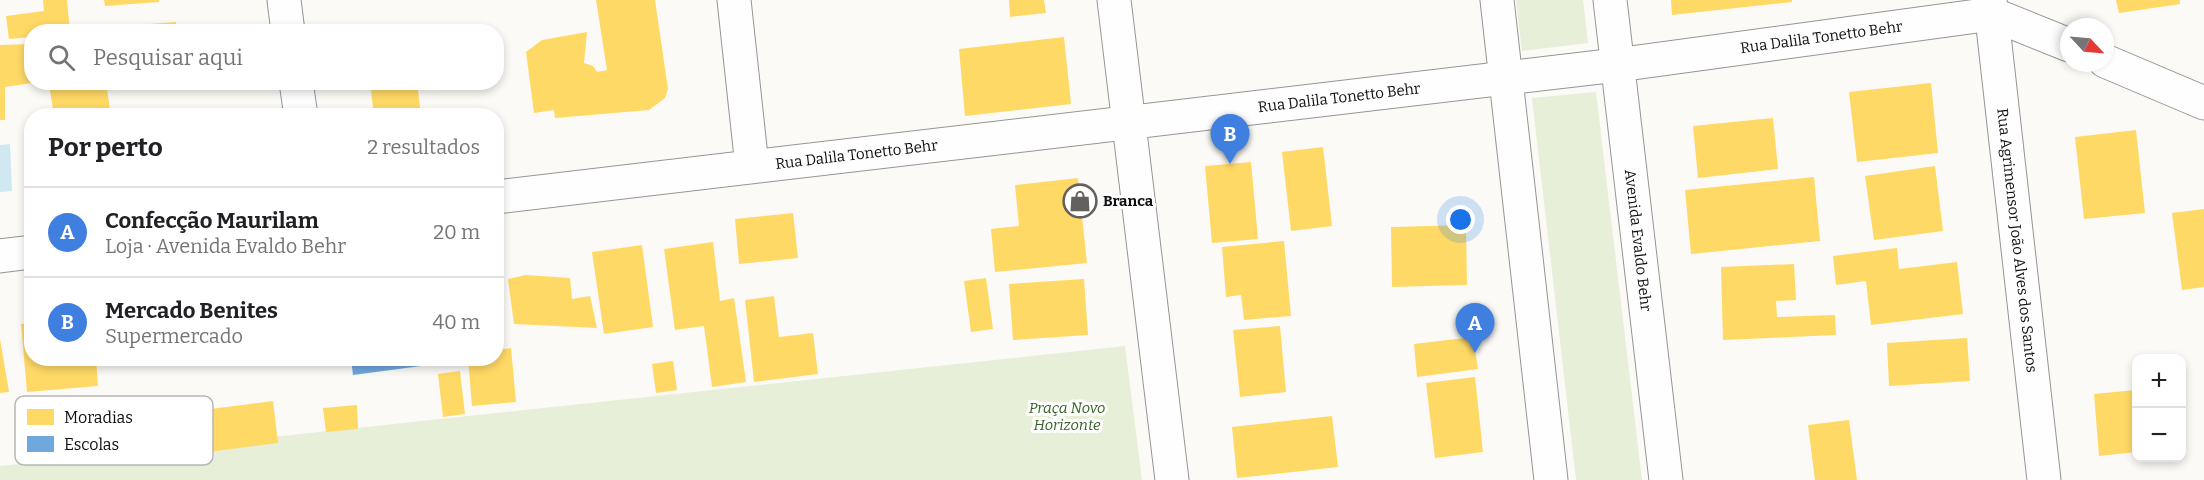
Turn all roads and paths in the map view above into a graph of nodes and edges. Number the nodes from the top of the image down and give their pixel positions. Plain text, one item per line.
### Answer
1 (284, 0) edge
2 (734, 0) edge
3 (1114, 0) edge
4 (1497, 0) edge
5 (1610, 0) edge
6 (1991, 7) edge
7 (287, 24) edge
8 (2060, 41) edge
9 (1617, 65) junction
10 (2114, 65) edge
11 (1505, 76) junction
12 (297, 90) edge
13 (2204, 104) edge
14 (300, 108) edge
15 (1128, 121) junction
16 (753, 166) junction
17 (504, 196) edge
18 (24, 253) edge
19 (0, 256) edge
20 (1172, 480) edge
21 (1551, 480) edge
22 (1666, 480) edge
23 (2044, 480) edge

1 - 7 street
2 - 16 street
3 - 15 street
4 - 11 street
5 - 9 street, Avenida Evaldo Behr
6 - 8 street, Rua Dalila Tonetto Behr
6 - 9 street, Rua Dalila Tonetto Behr
6 - 23 street, Rua Agrimensor João Alves dos Santos
9 - 11 street, Rua Dalila Tonetto Behr
9 - 22 street, Avenida Evaldo Behr
10 - 13 street
11 - 15 street, Rua Dalila Tonetto Behr
11 - 21 street
12 - 14 street
15 - 16 street, Rua Dalila Tonetto Behr
15 - 20 street
16 - 17 street, Rua Dalila Tonetto Behr
18 - 19 street

